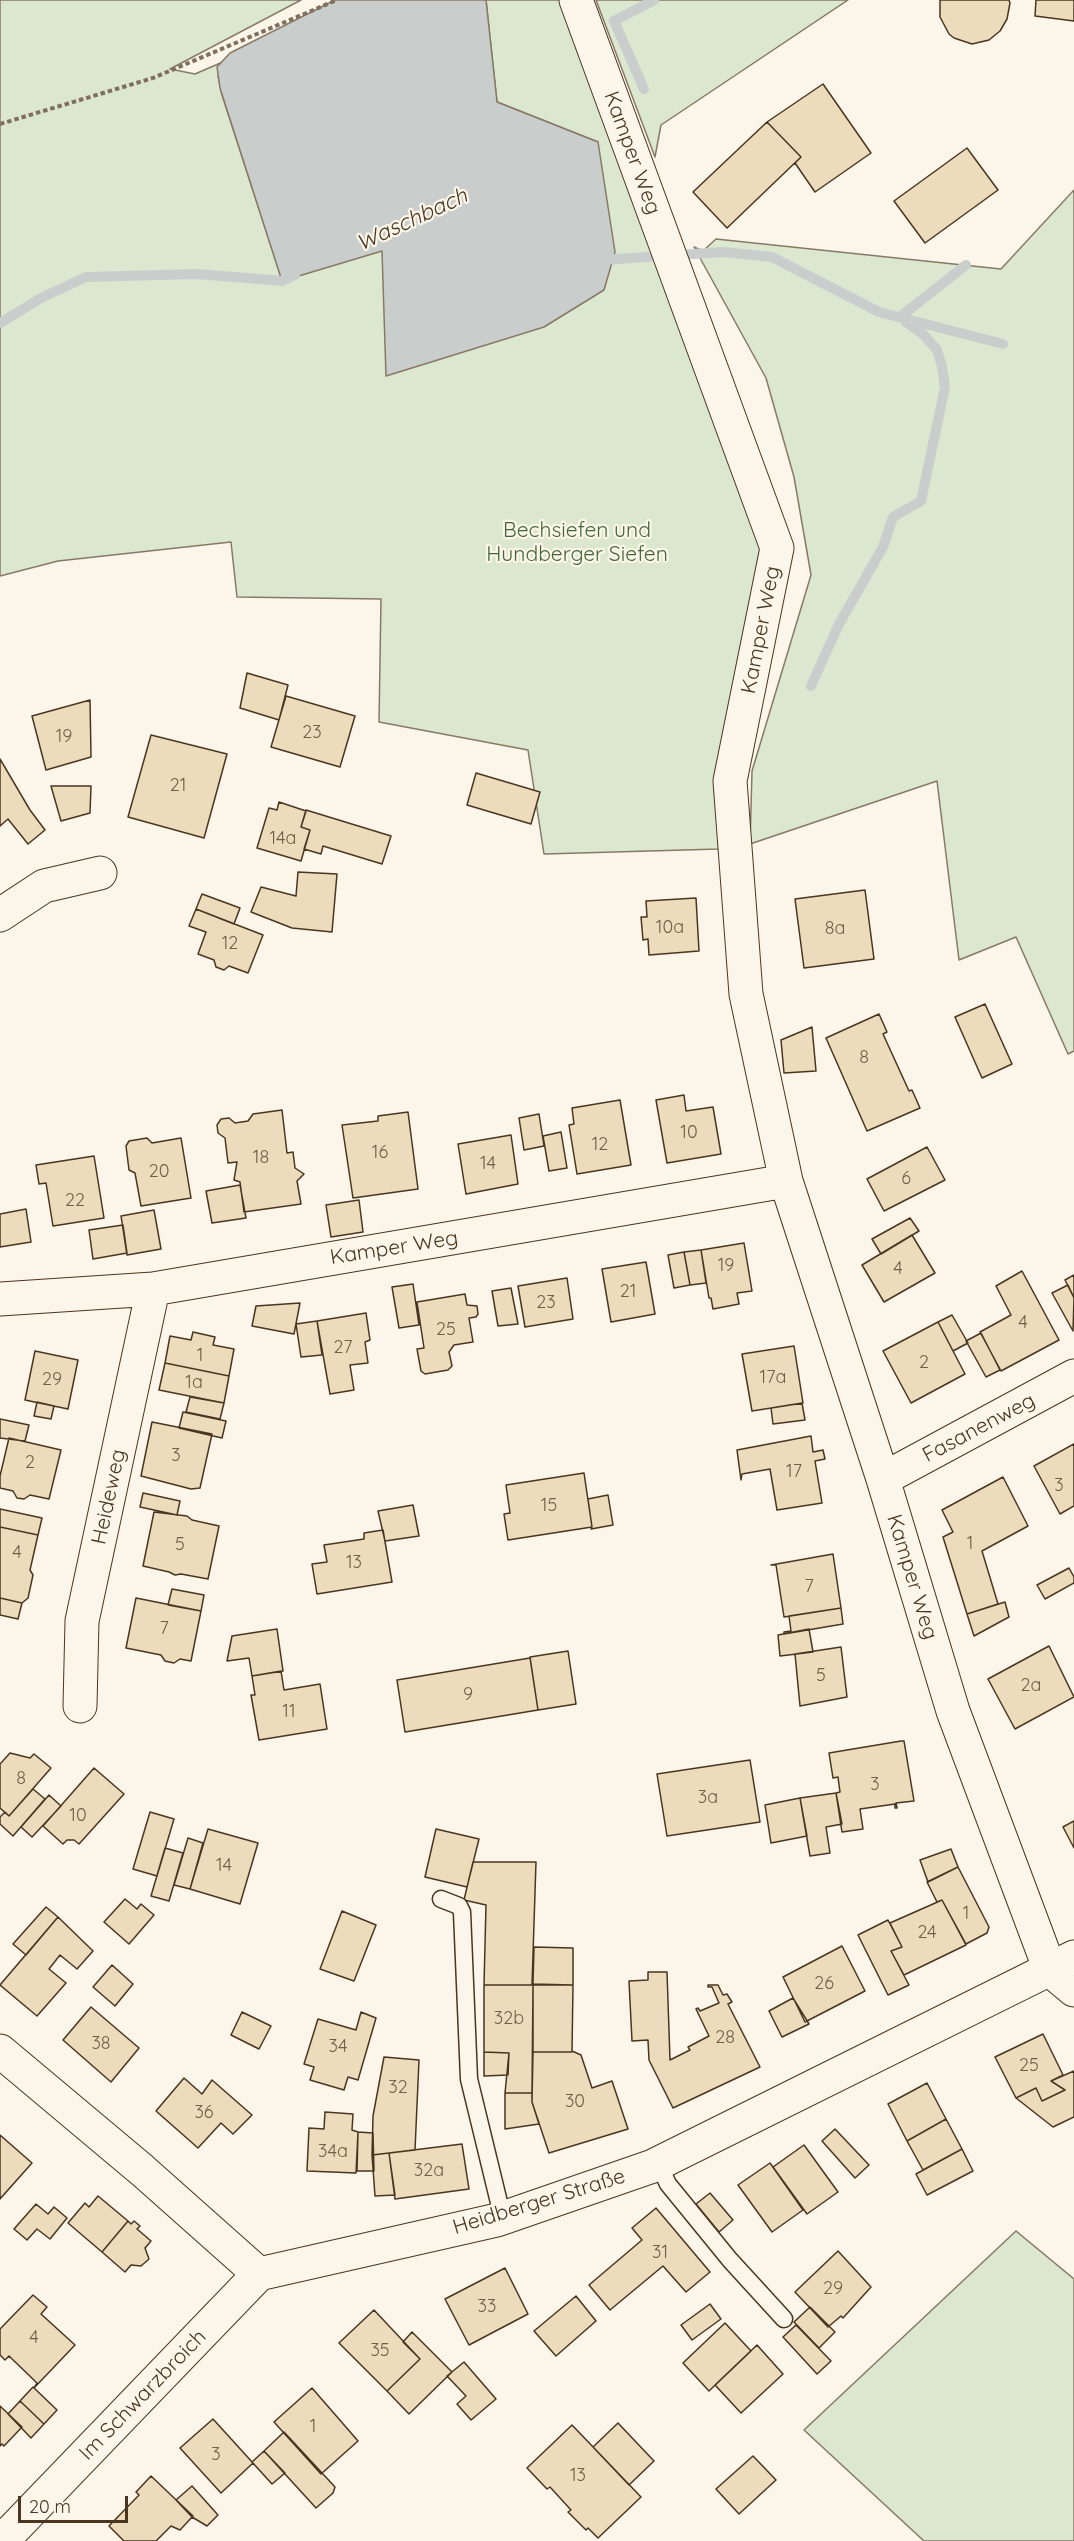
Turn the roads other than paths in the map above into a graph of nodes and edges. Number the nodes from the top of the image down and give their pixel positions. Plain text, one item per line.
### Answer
1 (576, 0) edge
2 (100, 873) dead end
3 (0, 915) edge
4 (786, 1181) junction
5 (153, 1289) junction
6 (0, 1299) edge
7 (1074, 1376) edge
8 (883, 1479) junction
9 (80, 1706) dead end
10 (441, 1899) dead end
11 (1066, 1972) edge
12 (0, 2051) edge
13 (658, 2163) junction
14 (502, 2219) junction
15 (259, 2274) junction
16 (784, 2319) dead end
17 (2, 2541) edge

1 - 4 street, Kamper Weg
2 - 3 street
4 - 5 street, Kamper Weg
4 - 8 street, Kamper Weg
5 - 6 street, Kamper Weg
5 - 9 street, Heideweg
7 - 8 street, Fasanenweg
8 - 11 street, Kamper Weg
10 - 14 lane
11 - 13 street, Heidberger Straße
12 - 15 street
13 - 14 street, Heidberger Straße
13 - 16 lane
14 - 15 street, Heidberger Straße
15 - 17 street, Im Schwarzbroich

